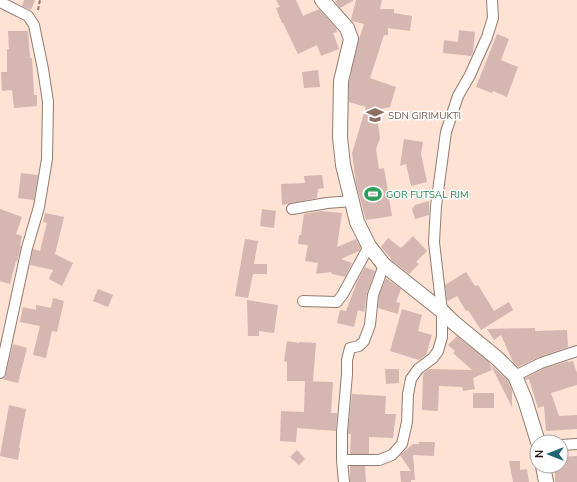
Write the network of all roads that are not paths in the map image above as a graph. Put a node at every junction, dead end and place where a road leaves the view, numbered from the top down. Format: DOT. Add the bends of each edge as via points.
graph roads {
  1 [pos="1,0"];
  2 [pos="322,0"];
  3 [pos="492,0"];
  4 [pos="352,201"];
  5 [pos="292,209"];
  6 [pos="369,246"];
  7 [pos="384,265"];
  8 [pos="303,301"];
  9 [pos="442,311"];
  10 [pos="577,351"];
  11 [pos="0,373"];
  12 [pos="515,376"];
  13 [pos="536,434"];
  14 [pos="342,460"];
  15 [pos="344,482"];
  1 -- 11 [label="street" via="0,2 28,16 34,25 48,102 48,159"];
  2 -- 4 [label="street" via="347,28 351,39 341,81 340,137 343,165"];
  3 -- 9 [label="street" via="493,18 487,37 458,96 446,132 434,242"];
  4 -- 5 [label="street"];
  4 -- 6 [label="street" via="357,222"];
  6 -- 7 [label="street"];
  6 -- 8 [label="street" via="344,294 337,302"];
  7 -- 9 [label="street"];
  7 -- 14 [label="street" via="373,295 370,325 364,341 359,346 350,348 348,353"];
  9 -- 12 [label="street"];
  9 -- 14 [label="street" via="442,337 438,351 411,379 402,444 392,454 379,460"];
  10 -- 12 [label="street" via="541,362"];
  12 -- 13 [label="street"];
  14 -- 15 [label="street"];
}
